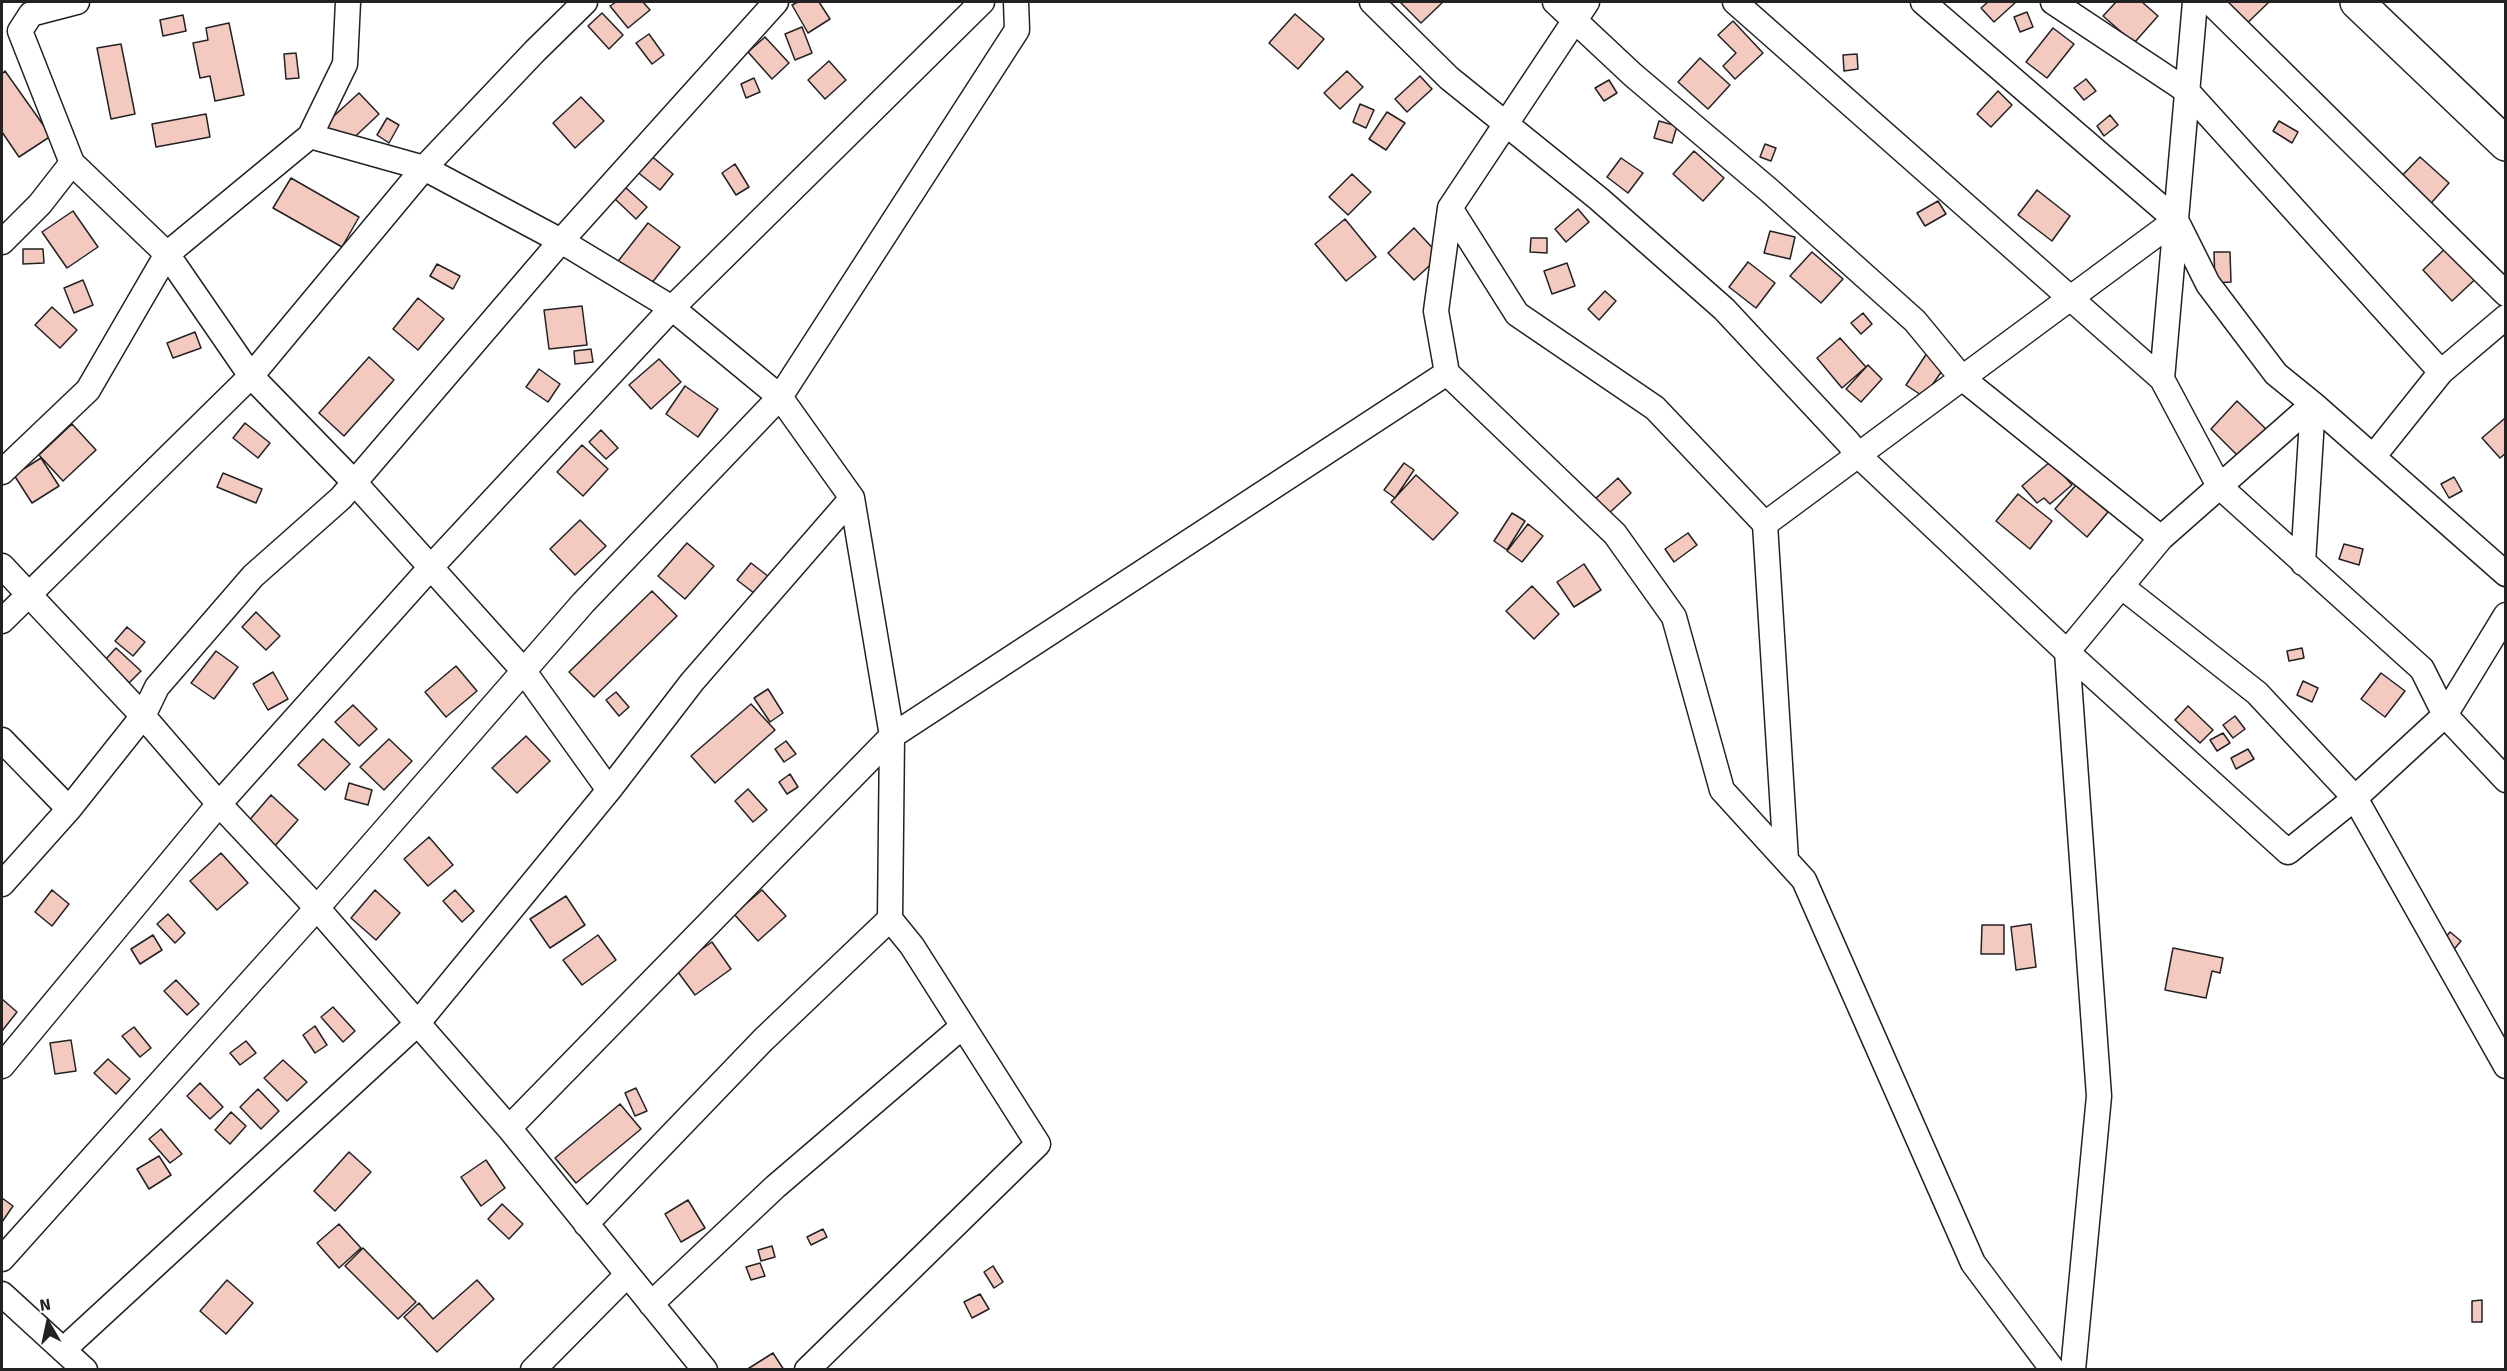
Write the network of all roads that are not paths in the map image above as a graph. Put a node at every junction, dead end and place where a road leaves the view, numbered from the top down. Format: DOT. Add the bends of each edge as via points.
graph roads {
  1 [pos="77,2"];
  2 [pos="348,2"];
  3 [pos="585,2"];
  4 [pos="776,2"];
  5 [pos="982,2"];
  6 [pos="1016,2"];
  7 [pos="1372,2"];
  8 [pos="1555,2"];
  9 [pos="1735,2"];
  10 [pos="1923,2"];
  11 [pos="2053,2"];
  12 [pos="2195,2"];
  13 [pos="2210,2"];
  14 [pos="2357,2"];
  15 [pos="1581,11"];
  16 [pos="2187,91"];
  17 [pos="1506,124"];
  18 [pos="310,136"];
  19 [pos="2505,144"];
  20 [pos="72,163"];
  21 [pos="424,168"];
  22 [pos="1450,208"];
  23 [pos="2176,220"];
  24 [pos="561,241"];
  25 [pos="2,242"];
  26 [pos="167,254"];
  27 [pos="2505,294"];
  28 [pos="2070,298"];
  29 [pos="672,308"];
  30 [pos="2505,316"];
  31 [pos="2441,372"];
  32 [pos="1447,373"];
  33 [pos="251,376"];
  34 [pos="1962,378"];
  35 [pos="2162,379"];
  36 [pos="780,398"];
  37 [pos="2313,404"];
  38 [pos="1858,455"];
  39 [pos="2373,458"];
  40 [pos="2,472"];
  41 [pos="354,482"];
  42 [pos="2219,486"];
  43 [pos="852,498"];
  44 [pos="1765,524"];
  45 [pos="2161,538"];
  46 [pos="2303,563"];
  47 [pos="2,566"];
  48 [pos="431,567"];
  49 [pos="2505,574"];
  50 [pos="2121,586"];
  51 [pos="30,594"];
  52 [pos="2505,615"];
  53 [pos="2,621"];
  54 [pos="2067,652"];
  55 [pos="523,670"];
  56 [pos="2445,715"];
  57 [pos="143,716"];
  58 [pos="892,736"];
  59 [pos="2,740"];
  60 [pos="2505,780"];
  61 [pos="609,790"];
  62 [pos="2355,798"];
  63 [pos="219,804"];
  64 [pos="69,810"];
  65 [pos="1786,860"];
  66 [pos="2,884"];
  67 [pos="317,908"];
  68 [pos="890,919"];
  69 [pos="417,1024"];
  70 [pos="963,1026"];
  71 [pos="2,1066"];
  72 [pos="2505,1066"];
  73 [pos="509,1128"];
  74 [pos="586,1224"];
  75 [pos="2,1259"];
  76 [pos="626,1275"];
  77 [pos="2,1294"];
  78 [pos="651,1304"];
  79 [pos="63,1350"];
  80 [pos="700,1367"];
  81 [pos="85,1370"];
  82 [pos="533,1370"];
  83 [pos="807,1370"];
  84 [pos="2053,1370"];
  85 [pos="2073,1370"];
  1 -- 20 [label="street" via="31,14 20,31"];
  2 -- 18 [label="street" via="345,64"];
  3 -- 21 [label="street"];
  4 -- 24 [label="street"];
  5 -- 29 [label="street"];
  6 -- 36 [label="street" via="1017,30"];
  7 -- 17 [label="street" via="1449,78"];
  8 -- 15 [label="street"];
  9 -- 28 [label="street"];
  10 -- 23 [label="street"];
  11 -- 16 [label="street"];
  12 -- 16 [label="street"];
  13 -- 27 [label="street"];
  14 -- 19 [label="highway"];
  15 -- 17 [label="street"];
  15 -- 34 [label="street" via="1633,75 1915,321"];
  16 -- 23 [label="street"];
  16 -- 31 [label="street"];
  17 -- 22 [label="street"];
  17 -- 38 [label="street" via="1724,309"];
  18 -- 21 [label="street"];
  18 -- 26 [label="street"];
  20 -- 25 [label="street" via="40,204"];
  20 -- 26 [label="street"];
  21 -- 24 [label="street"];
  21 -- 33 [label="street"];
  22 -- 32 [label="street" via="1436,312"];
  22 -- 44 [label="street" via="1517,314 1655,408"];
  23 -- 28 [label="street"];
  23 -- 35 [label="street"];
  23 -- 37 [label="street" via="2208,284 2276,374"];
  24 -- 29 [label="street"];
  24 -- 41 [label="street"];
  26 -- 33 [label="street"];
  26 -- 40 [label="street" via="88,390"];
  28 -- 34 [label="street"];
  28 -- 35 [label="street"];
  29 -- 36 [label="street"];
  29 -- 48 [label="street"];
  30 -- 31 [label="street"];
  31 -- 39 [label="street"];
  32 -- 58 [label="street"];
  32 -- 65 [label="street" via="1615,534 1674,616 1722,790"];
  33 -- 41 [label="street"];
  33 -- 51 [label="street"];
  34 -- 38 [label="street"];
  34 -- 45 [label="street"];
  35 -- 42 [label="street"];
  36 -- 43 [label="street"];
  36 -- 55 [label="street"];
  37 -- 39 [label="street"];
  37 -- 42 [label="street"];
  37 -- 46 [label="street"];
  38 -- 44 [label="street"];
  38 -- 54 [label="street"];
  39 -- 49 [label="street"];
  41 -- 48 [label="street"];
  41 -- 57 [label="street" via="253,576 157,687"];
  42 -- 45 [label="street"];
  42 -- 46 [label="street"];
  43 -- 58 [label="street"];
  43 -- 61 [label="street" via="692,682"];
  44 -- 65 [label="street"];
  45 -- 50 [label="street"];
  46 -- 56 [label="street" via="2422,669"];
  47 -- 51 [label="street"];
  48 -- 55 [label="street"];
  48 -- 63 [label="street"];
  50 -- 54 [label="street"];
  50 -- 62 [label="street" via="2257,693"];
  51 -- 53 [label="street"];
  51 -- 57 [label="street"];
  52 -- 56 [label="street"];
  54 -- 62 [label="street" via="2288,852"];
  54 -- 85 [label="street" via="2099,1096"];
  55 -- 61 [label="street"];
  55 -- 67 [label="street"];
  56 -- 60 [label="street"];
  56 -- 62 [label="street"];
  57 -- 63 [label="street"];
  57 -- 64 [label="street"];
  58 -- 68 [label="street"];
  58 -- 73 [label="street"];
  59 -- 64 [label="street"];
  61 -- 69 [label="street"];
  62 -- 72 [label="street"];
  63 -- 67 [label="street"];
  63 -- 71 [label="street"];
  64 -- 66 [label="street"];
  65 -- 84 [label="street" via="1804,879 1973,1263"];
  67 -- 69 [label="street"];
  67 -- 75 [label="street"];
  68 -- 70 [label="street"];
  68 -- 74 [label="street" via="763,1040"];
  69 -- 73 [label="street"];
  69 -- 79 [label="street"];
  70 -- 78 [label="street" via="775,1187"];
  70 -- 83 [label="street" via="1038,1144"];
  73 -- 74 [label="street"];
  74 -- 76 [label="street"];
  76 -- 78 [label="street"];
  76 -- 82 [label="street"];
  77 -- 79 [label="street"];
  78 -- 80 [label="street"];
  79 -- 81 [label="street"];
}
